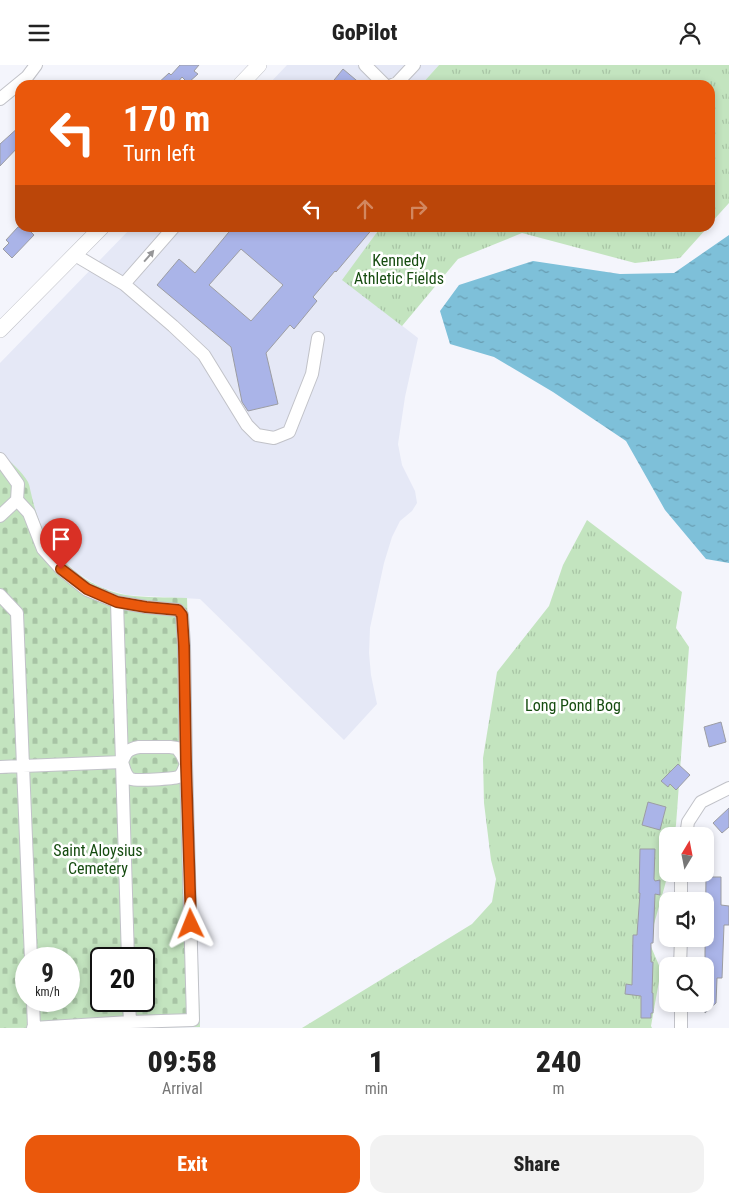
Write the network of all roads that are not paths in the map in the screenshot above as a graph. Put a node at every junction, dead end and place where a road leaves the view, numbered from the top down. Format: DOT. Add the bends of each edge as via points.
graph roads {
  1 [pos="36,65"];
  2 [pos="259,65"];
  3 [pos="366,65"];
  4 [pos="414,65"];
  5 [pos="23,80"];
  6 [pos="245,80"];
  7 [pos="380,80"];
  8 [pos="400,80"];
  9 [pos="15,87"];
  10 [pos="0,99"];
  11 [pos="97,232"];
  12 [pos="170,232"];
  13 [pos="75,255"];
  14 [pos="124,284"];
  15 [pos="0,330"];
  16 [pos="318,338"];
  17 [pos="0,459"];
  18 [pos="17,500"];
  19 [pos="0,516"];
  20 [pos="0,595"];
  21 [pos="117,602"];
  22 [pos="122,762"];
  23 [pos="186,764"];
  24 [pos="23,766"];
  25 [pos="0,767"];
  26 [pos="729,788"];
  27 [pos="687,827"];
  28 [pos="31,947"];
  29 [pos="128,947"];
  30 [pos="33,1012"];
  31 [pos="130,1012"];
  32 [pos="680,1012"];
  33 [pos="130,1022"];
  34 [pos="34,1028"];
  35 [pos="681,1028"];
  1 -- 5 [label="street"];
  2 -- 6 [label="main road"];
  3 -- 7 [label="street"];
  4 -- 8 [label="street"];
  9 -- 10 [label="street"];
  11 -- 13 [label="main road"];
  14 -- 12 [label="street, one-way"];
  13 -- 14 [label="street"];
  13 -- 15 [label="main road"];
  14 -- 16 [label="street" via="204,355 247,425 257,435 274,438 289,432 312,374"];
  17 -- 18 [label="street" via="18,484"];
  18 -- 19 [label="street"];
  18 -- 21 [label="street" via="29,513 43,549 61,569 87,589"];
  20 -- 24 [label="street" via="17,613"];
  21 -- 22 [label="street"];
  21 -- 23 [label="street" via="178,610 182,615"];
  22 -- 23 [label="street" via="132,748 170,747 177,748"];
  22 -- 23 [label="street" via="126,775 137,780 178,777"];
  22 -- 24 [label="street"];
  22 -- 29 [label="street"];
  23 -- 33 [label="street" via="194,1020"];
  24 -- 25 [label="street"];
  24 -- 28 [label="street"];
  26 -- 27 [label="street" via="701,802"];
  30 -- 34 [label="street"];
  31 -- 33 [label="street"];
  32 -- 35 [label="street"];
  33 -- 34 [label="street"];
}
